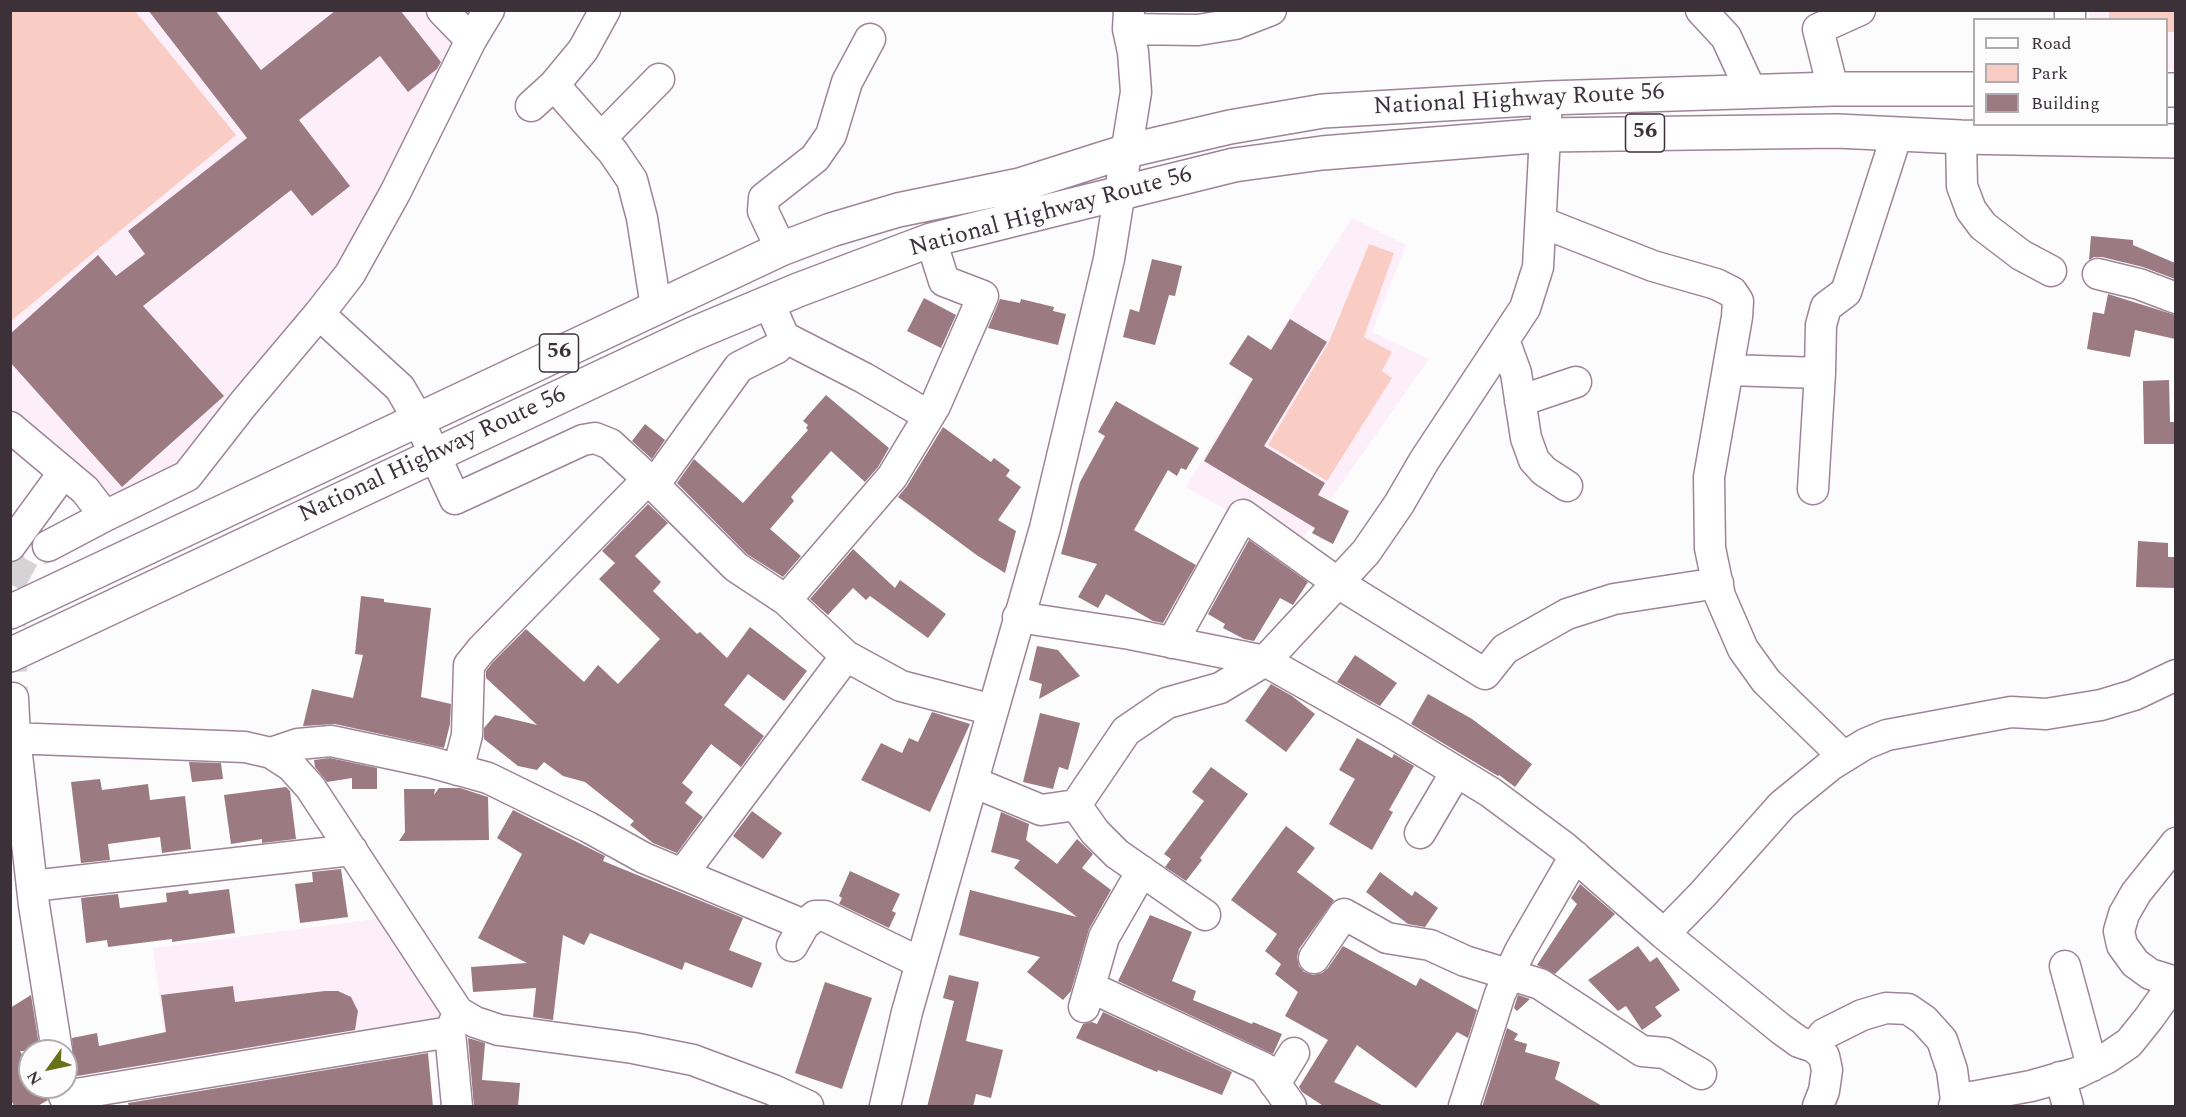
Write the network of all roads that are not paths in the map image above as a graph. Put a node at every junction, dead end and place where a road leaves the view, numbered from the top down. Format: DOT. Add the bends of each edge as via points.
graph roads {
  1 [pos="442,10"];
  2 [pos="489,10"];
  3 [pos="604,10"];
  4 [pos="1271,10"];
  5 [pos="1701,10"];
  6 [pos="1860,10"];
  7 [pos="1128,20"];
  8 [pos="870,39"];
  9 [pos="471,40"];
  10 [pos="659,79"];
  11 [pos="554,85"];
  12 [pos="1833,89"];
  13 [pos="1973,89"];
  14 [pos="1751,91"];
  15 [pos="1547,98"];
  16 [pos="531,106"];
  17 [pos="2068,132"];
  18 [pos="1897,134"];
  19 [pos="1546,135"];
  20 [pos="1961,137"];
  21 [pos="601,138"];
  22 [pos="2175,141"];
  23 [pos="1127,151"];
  24 [pos="1120,192"];
  25 [pos="1541,222"];
  26 [pos="931,240"];
  27 [pos="781,249"];
  28 [pos="2051,271"];
  29 [pos="2098,274"];
  30 [pos="2175,298"];
  31 [pos="769,303"];
  32 [pos="656,307"];
  33 [pos="319,314"];
  34 [pos="784,337"];
  35 [pos="1504,340"];
  36 [pos="1728,370"];
  37 [pos="1820,374"];
  38 [pos="1576,382"];
  39 [pos="1521,401"];
  40 [pos="929,416"];
  41 [pos="418,419"];
  42 [pos="10,427"];
  43 [pos="435,456"];
  44 [pos="64,472"];
  45 [pos="651,482"];
  46 [pos="1567,486"];
  47 [pos="1813,489"];
  48 [pos="105,516"];
  49 [pos="10,546"];
  50 [pos="48,546"];
  51 [pos="1338,583"];
  52 [pos="1718,583"];
  53 [pos="786,600"];
  54 [pos="10,612"];
  55 [pos="1018,617"];
  56 [pos="1172,643"];
  57 [pos="10,655"];
  58 [pos="846,656"];
  59 [pos="1265,662"];
  60 [pos="2175,675"];
  61 [pos="13,698"];
  62 [pos="993,710"];
  63 [pos="13,737"];
  64 [pos="271,753"];
  65 [pos="1844,757"];
  66 [pos="458,770"];
  67 [pos="1456,772"];
  68 [pos="974,782"];
  69 [pos="1076,805"];
  70 [pos="1420,833"];
  71 [pos="2175,843"];
  72 [pos="352,850"];
  73 [pos="1575,856"];
  74 [pos="1142,872"];
  75 [pos="683,873"];
  76 [pos="26,904"];
  77 [pos="1205,915"];
  78 [pos="1664,934"];
  79 [pos="1314,958"];
  80 [pos="921,963"];
  81 [pos="2065,966"];
  82 [pos="1509,975"];
  83 [pos="2175,983"];
  84 [pos="454,1022"];
  85 [pos="54,1039"];
  86 [pos="1814,1047"];
  87 [pos="1294,1053"];
  88 [pos="2092,1066"];
  89 [pos="1701,1074"];
  90 [pos="2060,1077"];
  91 [pos="78,1093"];
  92 [pos="1283,1095"];
  93 [pos="1955,1103"];
  94 [pos="457,1107"];
  95 [pos="808,1107"];
  96 [pos="885,1107"];
  97 [pos="1464,1107"];
  98 [pos="1818,1107"];
  99 [pos="2068,1107"];
  1 -- 9 [label="street"];
  2 -- 9 [label="street"];
  3 -- 11 [label="street" via="583,50"];
  4 -- 7 [label="street" via="1235,24 1198,30"];
  5 -- 14 [label="street" via="1726,37"];
  6 -- 12 [label="street" via="1818,28"];
  7 -- 23 [label="street" via="1136,92"];
  8 -- 27 [label="street" via="847,82 831,135 815,158 764,198 764,211"];
  9 -- 33 [label="street" via="395,193 350,274"];
  10 -- 21 [label="street"];
  11 -- 16 [label="street"];
  11 -- 21 [label="street"];
  12 -- 13 [label="highway, National Highway Route 56 / 56"];
  12 -- 14 [label="highway, National Highway Route 56 / 56"];
  14 -- 15 [label="highway, National Highway Route 56 / 56"];
  15 -- 19 [label="street"];
  15 -- 23 [label="highway, National Highway Route 56 / 56" via="1323,111"];
  17 -- 20 [label="highway, National Highway Route 56 / 56"];
  17 -- 22 [label="highway, National Highway Route 56 / 56"];
  18 -- 19 [label="highway, National Highway Route 56 / 56" via="1837,131"];
  18 -- 20 [label="highway, National Highway Route 56 / 56"];
  18 -- 37 [label="street" via="1846,292 1826,307 1821,325"];
  19 -- 24 [label="highway, National Highway Route 56 / 56" via="1322,153 1234,165"];
  19 -- 25 [label="street"];
  20 -- 28 [label="street" via="1962,186 1971,210 1983,226 2021,255"];
  21 -- 32 [label="street" via="632,180"];
  23 -- 24 [label="street"];
  23 -- 27 [label="highway, National Highway Route 56 / 56" via="1020,185 898,210"];
  24 -- 26 [label="highway, National Highway Route 56 / 56"];
  24 -- 55 [label="street" via="1109,259 1045,528"];
  25 -- 35 [label="street" via="1538,267 1525,308"];
  25 -- 36 [label="street" via="1732,292 1738,301"];
  26 -- 31 [label="highway, National Highway Route 56 / 56"];
  26 -- 40 [label="street" via="944,280 983,296"];
  27 -- 32 [label="highway, National Highway Route 56 / 56"];
  29 -- 30 [label="street"];
  31 -- 34 [label="street"];
  31 -- 43 [label="highway, National Highway Route 56 / 56" via="693,334"];
  32 -- 41 [label="highway, National Highway Route 56 / 56"];
  33 -- 41 [label="street" via="400,388"];
  33 -- 48 [label="street" via="188,476"];
  34 -- 40 [label="street"];
  34 -- 45 [label="street" via="777,348 739,367"];
  35 -- 39 [label="street"];
  35 -- 51 [label="street" via="1392,514"];
  36 -- 37 [label="street"];
  36 -- 52 [label="street" via="1709,477 1710,548"];
  37 -- 47 [label="street"];
  38 -- 39 [label="street"];
  39 -- 46 [label="street" via="1534,460"];
  40 -- 53 [label="street" via="892,477"];
  41 -- 43 [label="street"];
  41 -- 54 [label="highway, National Highway Route 56 / 56"];
  42 -- 44 [label="street"];
  43 -- 45 [label="street" via="455,499 569,446 595,438 610,444"];
  43 -- 57 [label="highway, National Highway Route 56 / 56"];
  44 -- 48 [label="street" via="85,490"];
  44 -- 49 [label="street"];
  45 -- 53 [label="street" via="736,567"];
  45 -- 66 [label="street" via="469,665 467,735"];
  48 -- 50 [label="street"];
  51 -- 52 [label="street" via="1485,674 1505,649 1567,614 1614,599"];
  51 -- 56 [label="street" via="1243,515"];
  51 -- 59 [label="street"];
  52 -- 65 [label="street" via="1743,650 1766,681"];
  53 -- 58 [label="street"];
  55 -- 56 [label="street"];
  55 -- 62 [label="street"];
  56 -- 59 [label="street"];
  58 -- 62 [label="street" via="901,686"];
  58 -- 75 [label="street"];
  59 -- 67 [label="street"];
  59 -- 69 [label="street" via="1220,687 1167,703 1126,731"];
  60 -- 65 [label="street" via="2134,695 2101,705 2046,714 2011,712 1887,735"];
  61 -- 63 [label="street"];
  62 -- 68 [label="street"];
  63 -- 64 [label="street" via="245,747"];
  63 -- 76 [label="street"];
  64 -- 66 [label="street" via="298,744 331,741"];
  64 -- 72 [label="street" via="291,766 310,787"];
  65 -- 78 [label="street" via="1782,805"];
  66 -- 75 [label="street" via="488,778 644,858"];
  67 -- 70 [label="street"];
  67 -- 73 [label="street" via="1490,792"];
  68 -- 69 [label="street" via="1041,810"];
  68 -- 80 [label="street"];
  69 -- 74 [label="street" via="1095,832"];
  71 -- 83 [label="street" via="2136,893 2119,931 2122,945 2135,963 2150,974"];
  72 -- 76 [label="street"];
  72 -- 84 [label="street"];
  73 -- 78 [label="street"];
  73 -- 82 [label="street"];
  74 -- 77 [label="street"];
  74 -- 92 [label="street" via="1104,937 1087,997 1263,1068"];
  75 -- 80 [label="street" via="798,936 815,916 825,916"];
  76 -- 85 [label="street"];
  78 -- 86 [label="street" via="1799,1042"];
  79 -- 82 [label="street" via="1344,914 1388,938 1430,945"];
  80 -- 96 [label="street"];
  81 -- 88 [label="street"];
  82 -- 89 [label="street" via="1540,984 1642,1051 1665,1053"];
  82 -- 97 [label="street"];
  83 -- 88 [label="street" via="2129,1042"];
  84 -- 91 [label="street"];
  84 -- 94 [label="street"];
  84 -- 95 [label="street" via="475,1022 499,1030 693,1060"];
  86 -- 93 [label="street" via="1824,1034 1862,1015 1886,1008 1908,1009 1942,1040 1952,1070"];
  86 -- 98 [label="street" via="1824,1056 1827,1070"];
  87 -- 92 [label="street"];
  88 -- 90 [label="street"];
  90 -- 93 [label="street"];
  90 -- 99 [label="street"];
}
